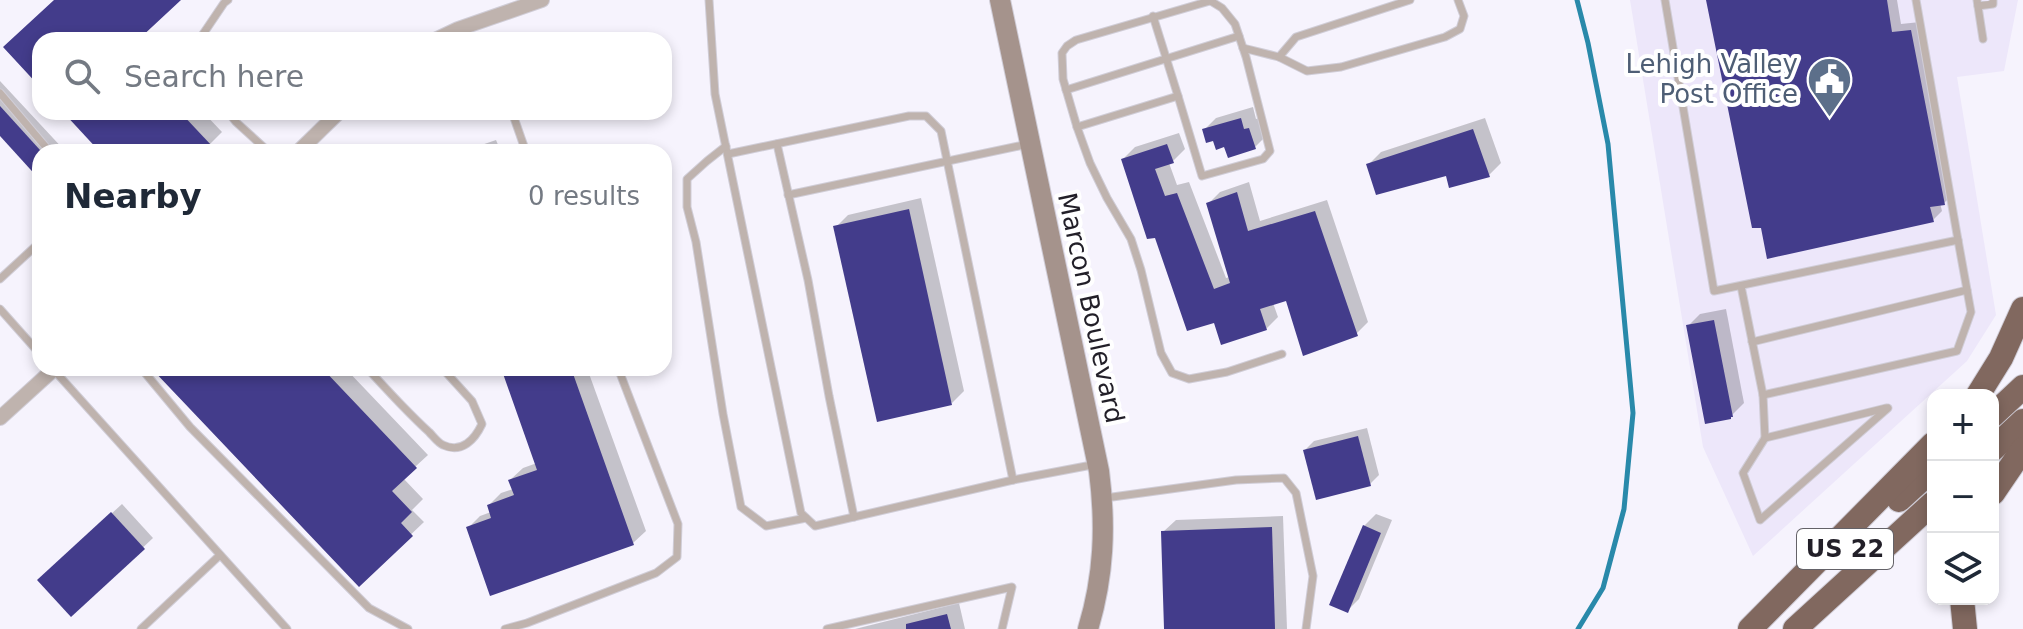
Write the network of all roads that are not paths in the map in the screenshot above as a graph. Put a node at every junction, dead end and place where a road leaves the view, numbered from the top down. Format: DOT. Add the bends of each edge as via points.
graph roads {
  1 [pos="228,0"];
  2 [pos="542,0"];
  3 [pos="709,0"];
  4 [pos="1000,0"];
  5 [pos="1410,0"];
  6 [pos="1458,0"];
  7 [pos="1665,0"];
  8 [pos="1916,0"];
  9 [pos="1993,0"];
  10 [pos="1210,1"];
  11 [pos="1978,3"];
  12 [pos="1153,16"];
  13 [pos="204,32"];
  14 [pos="452,32"];
  15 [pos="1239,36"];
  16 [pos="1983,39"];
  17 [pos="1243,48"];
  18 [pos="1279,57"];
  19 [pos="1166,59"];
  20 [pos="1066,90"];
  21 [pos="0,93"];
  22 [pos="1178,96"];
  23 [pos="234,120"];
  24 [pos="331,120"];
  25 [pos="515,120"];
  26 [pos="1077,127"];
  27 [pos="43,144"];
  28 [pos="260,144"];
  29 [pos="306,144"];
  30 [pos="523,144"];
  31 [pos="777,144"];
  32 [pos="1030,144"];
  33 [pos="727,150"];
  34 [pos="947,160"];
  35 [pos="788,195"];
  36 [pos="1958,240"];
  37 [pos="32,249"];
  38 [pos="0,279"];
  39 [pos="1741,286"];
  40 [pos="1967,290"];
  41 [pos="0,309"];
  42 [pos="2023,309"];
  43 [pos="1752,342"];
  44 [pos="32,345"];
  45 [pos="1282,354"];
  46 [pos="45,376"];
  47 [pos="61,376"];
  48 [pos="148,376"];
  49 [pos="375,376"];
  50 [pos="449,376"];
  51 [pos="621,376"];
  52 [pos="2023,387"];
  53 [pos="1982,389"];
  54 [pos="1763,395"];
  55 [pos="1999,409"];
  56 [pos="0,418"];
  57 [pos="2023,421"];
  58 [pos="1765,438"];
  59 [pos="1999,443"];
  60 [pos="2023,449"];
  61 [pos="1927,450"];
  62 [pos="1097,464"];
  63 [pos="1927,474"];
  64 [pos="1013,480"];
  65 [pos="1999,484"];
  66 [pos="1102,498"];
  67 [pos="1927,508"];
  68 [pos="854,517"];
  69 [pos="806,518"];
  70 [pos="220,555"];
  71 [pos="1963,605"];
  72 [pos="141,629"];
  73 [pos="287,629"];
  74 [pos="408,629"];
  75 [pos="505,629"];
  76 [pos="827,629"];
  77 [pos="1002,629"];
  78 [pos="1088,629"];
  79 [pos="1306,629"];
  80 [pos="1750,629"];
  81 [pos="1758,629"];
  82 [pos="1795,629"];
  83 [pos="1965,629"];
  1 -- 13 [label="lane"];
  2 -- 14 [label="street"];
  3 -- 33 [label="lane" via="715,94"];
  4 -- 32 [label="street, Marcon Boulevard"];
  5 -- 18 [label="lane" via="1296,37"];
  6 -- 18 [label="lane" via="1464,16 1460,29 1445,37 1341,67 1307,71"];
  7 -- 39 [label="lane" via="1714,291"];
  8 -- 36 [label="lane"];
  9 -- 11 [label="lane"];
  10 -- 12 [label="lane"];
  10 -- 15 [label="lane" via="1222,8"];
  11 -- 16 [label="lane"];
  12 -- 19 [label="lane"];
  12 -- 20 [label="lane" via="1067,46 1062,53"];
  15 -- 17 [label="lane"];
  15 -- 19 [label="lane"];
  17 -- 18 [label="lane"];
  17 -- 22 [label="lane" via="1270,151 1263,159 1202,176"];
  19 -- 20 [label="lane"];
  19 -- 22 [label="lane"];
  20 -- 26 [label="lane"];
  21 -- 27 [label="lane"];
  22 -- 26 [label="lane"];
  23 -- 28 [label="lane"];
  24 -- 29 [label="street"];
  25 -- 30 [label="lane"];
  26 -- 45 [label="lane" via="1131,239 1161,353 1172,373 1189,379"];
  31 -- 33 [label="lane"];
  31 -- 34 [label="lane" via="926,116 941,131"];
  31 -- 35 [label="lane"];
  32 -- 34 [label="lane"];
  32 -- 62 [label="street, Marcon Boulevard"];
  33 -- 69 [label="lane"];
  33 -- 69 [label="lane" via="687,179 687,207 741,507 766,526"];
  34 -- 35 [label="lane"];
  34 -- 64 [label="lane"];
  35 -- 68 [label="lane"];
  36 -- 39 [label="lane"];
  36 -- 40 [label="lane"];
  37 -- 38 [label="lane"];
  39 -- 43 [label="lane"];
  40 -- 43 [label="lane"];
  40 -- 54 [label="lane" via="1971,312 1957,351"];
  41 -- 44 [label="lane"];
  42 -- 53 [label="highway"];
  43 -- 54 [label="lane"];
  46 -- 56 [label="street"];
  47 -- 70 [label="lane"];
  48 -- 74 [label="lane" via="190,427 369,608"];
  49 -- 50 [label="lane" via="442,445 458,448 471,442 482,424 472,401"];
  51 -- 75 [label="lane" via="678,524 677,557 656,573"];
  52 -- 55 [label="highway"];
  54 -- 58 [label="lane"];
  57 -- 59 [label="highway"];
  58 -- 58 [label="lane" via="1743,473 1760,520 1888,408"];
  60 -- 65 [label="highway"];
  61 -- 80 [label="highway"];
  62 -- 64 [label="lane"];
  62 -- 66 [label="street, Marcon Boulevard"];
  63 -- 81 [label="highway, US 22"];
  64 -- 68 [label="lane"];
  66 -- 78 [label="street, Marcon Boulevard" via="1101,572"];
  66 -- 79 [label="lane" via="1284,478 1296,493 1313,576"];
  67 -- 82 [label="highway, US 22"];
  68 -- 69 [label="lane" via="815,526"];
  70 -- 72 [label="lane"];
  70 -- 73 [label="lane"];
  71 -- 83 [label="highway"];
  76 -- 77 [label="lane" via="1012,587"];
}
